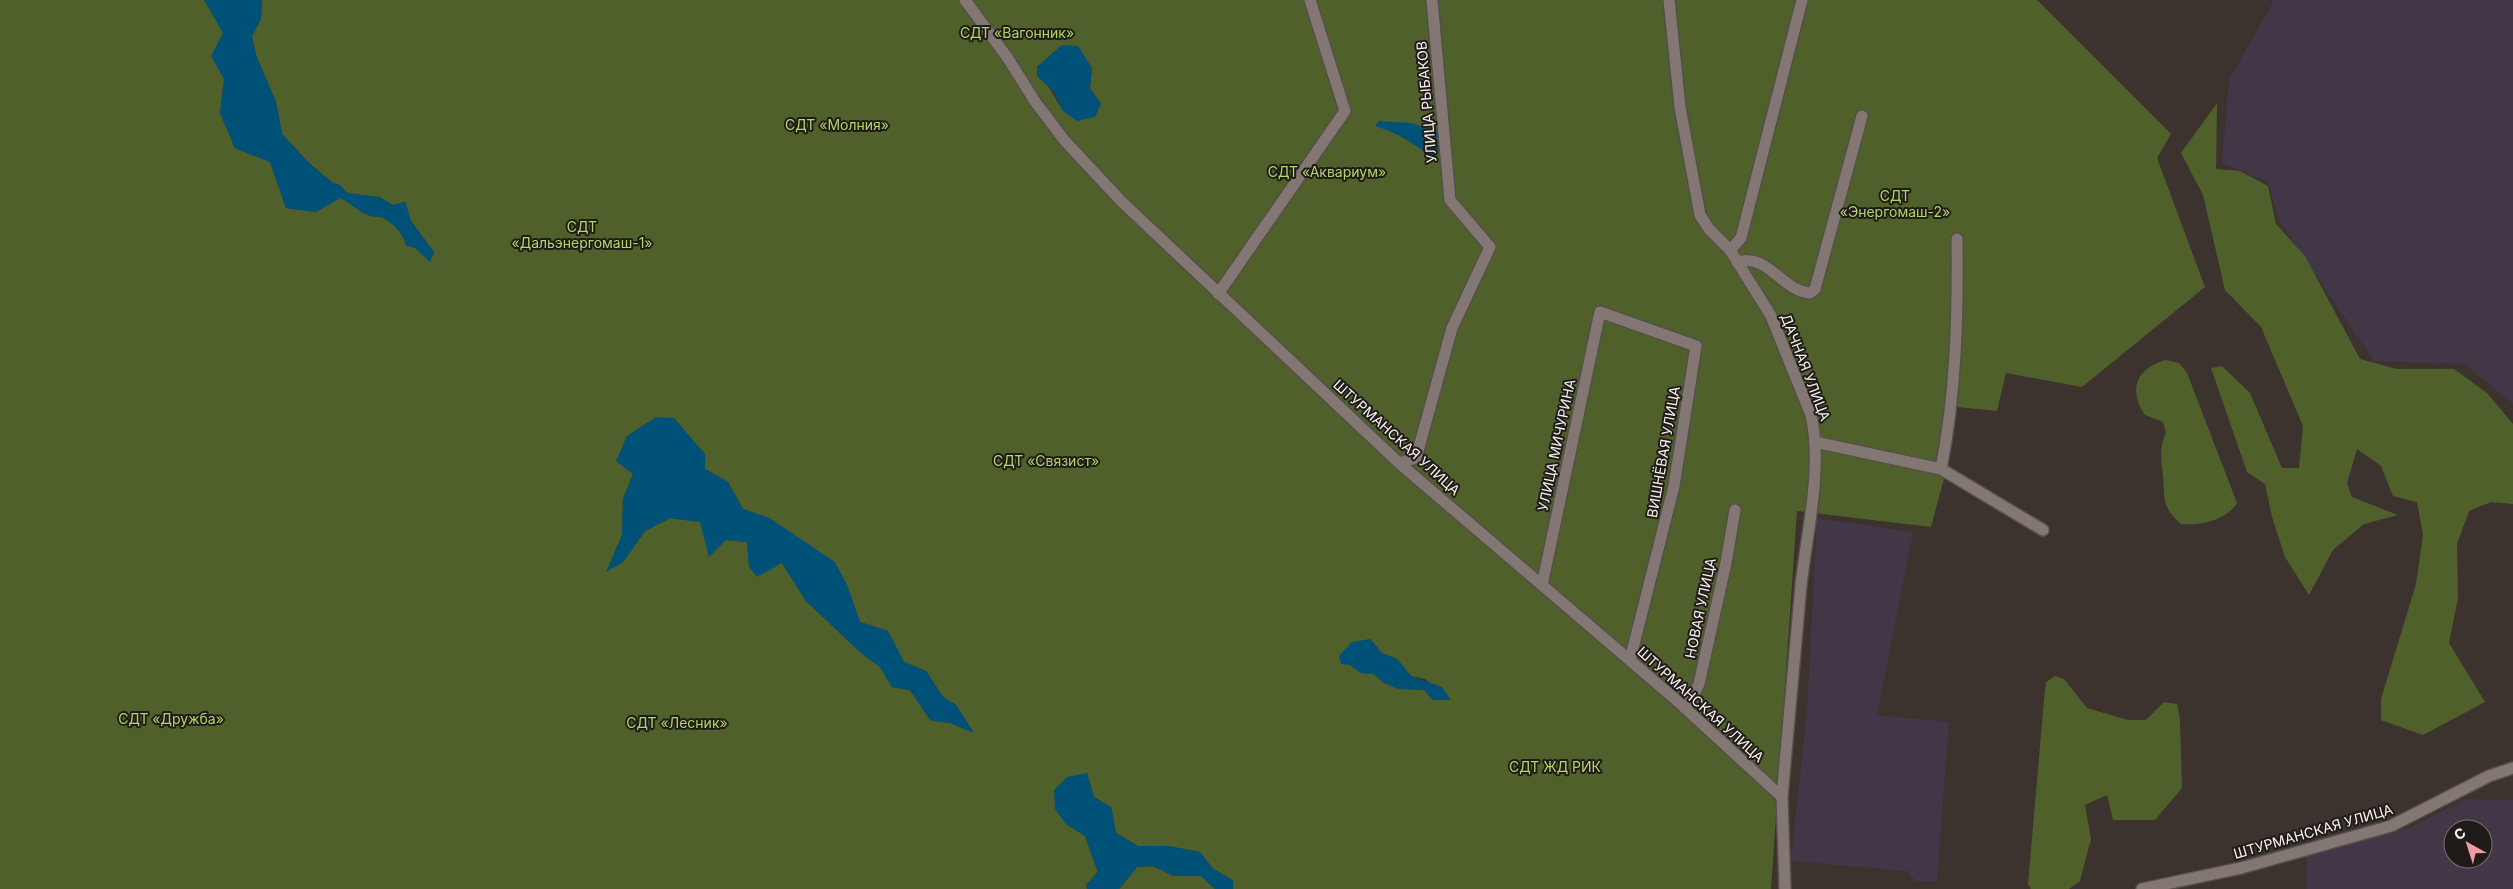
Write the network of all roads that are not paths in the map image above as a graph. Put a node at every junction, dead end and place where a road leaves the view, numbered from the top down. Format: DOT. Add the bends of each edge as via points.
graph roads {
  1 [pos="965,0"];
  2 [pos="1310,0"];
  3 [pos="1432,0"];
  4 [pos="1668,0"];
  5 [pos="1802,0"];
  6 [pos="1862,116"];
  7 [pos="1956,238"];
  8 [pos="1730,250"];
  9 [pos="1737,262"];
  10 [pos="1218,294"];
  11 [pos="1600,312"];
  12 [pos="1815,442"];
  13 [pos="1399,463"];
  14 [pos="1941,468"];
  15 [pos="1734,510"];
  16 [pos="2043,530"];
  17 [pos="1542,585"];
  18 [pos="1630,660"];
  19 [pos="1686,709"];
  20 [pos="2513,768"];
  21 [pos="1782,798"];
  22 [pos="1785,889"];
  23 [pos="2142,889"];
  1 -- 10 [label="street, ШТУРМАНСКАЯ УЛИЦА" via="1007,57 1036,104 1066,140 1121,201"];
  2 -- 10 [label="street" via="1346,111"];
  3 -- 13 [label="street, УЛИЦА РЫБАКОВ" via="1450,200 1490,247 1452,328 1416,458"];
  4 -- 8 [label="street, ДАЧНАЯ УЛИЦА" via="1680,107 1698,209 1709,229"];
  5 -- 8 [label="street" via="1741,238"];
  6 -- 9 [label="street" via="1815,289 1810,293 1801,291 1758,262"];
  7 -- 14 [label="street" via="1954,374 1950,422"];
  8 -- 9 [label="street, ДАЧНАЯ УЛИЦА"];
  9 -- 12 [label="street, ДАЧНАЯ УЛИЦА" via="1771,316 1811,415"];
  10 -- 13 [label="street, ШТУРМАНСКАЯ УЛИЦА"];
  11 -- 17 [label="street, УЛИЦА МИЧУРИНА"];
  11 -- 18 [label="street, ВИШНЁВАЯ УЛИЦА" via="1696,346 1674,486"];
  12 -- 14 [label="street"];
  12 -- 21 [label="street, ДАЧНАЯ УЛИЦА"];
  13 -- 17 [label="street, ШТУРМАНСКАЯ УЛИЦА"];
  14 -- 16 [label="street"];
  15 -- 19 [label="street, НОВАЯ УЛИЦА" via="1726,563 1699,684"];
  17 -- 18 [label="street, ШТУРМАНСКАЯ УЛИЦА"];
  18 -- 19 [label="street, ШТУРМАНСКАЯ УЛИЦА"];
  19 -- 21 [label="street, ШТУРМАНСКАЯ УЛИЦА"];
  20 -- 23 [label="street, ШТУРМАНСКАЯ УЛИЦА" via="2489,776 2391,826 2241,868"];
  21 -- 22 [label="street"];
}
